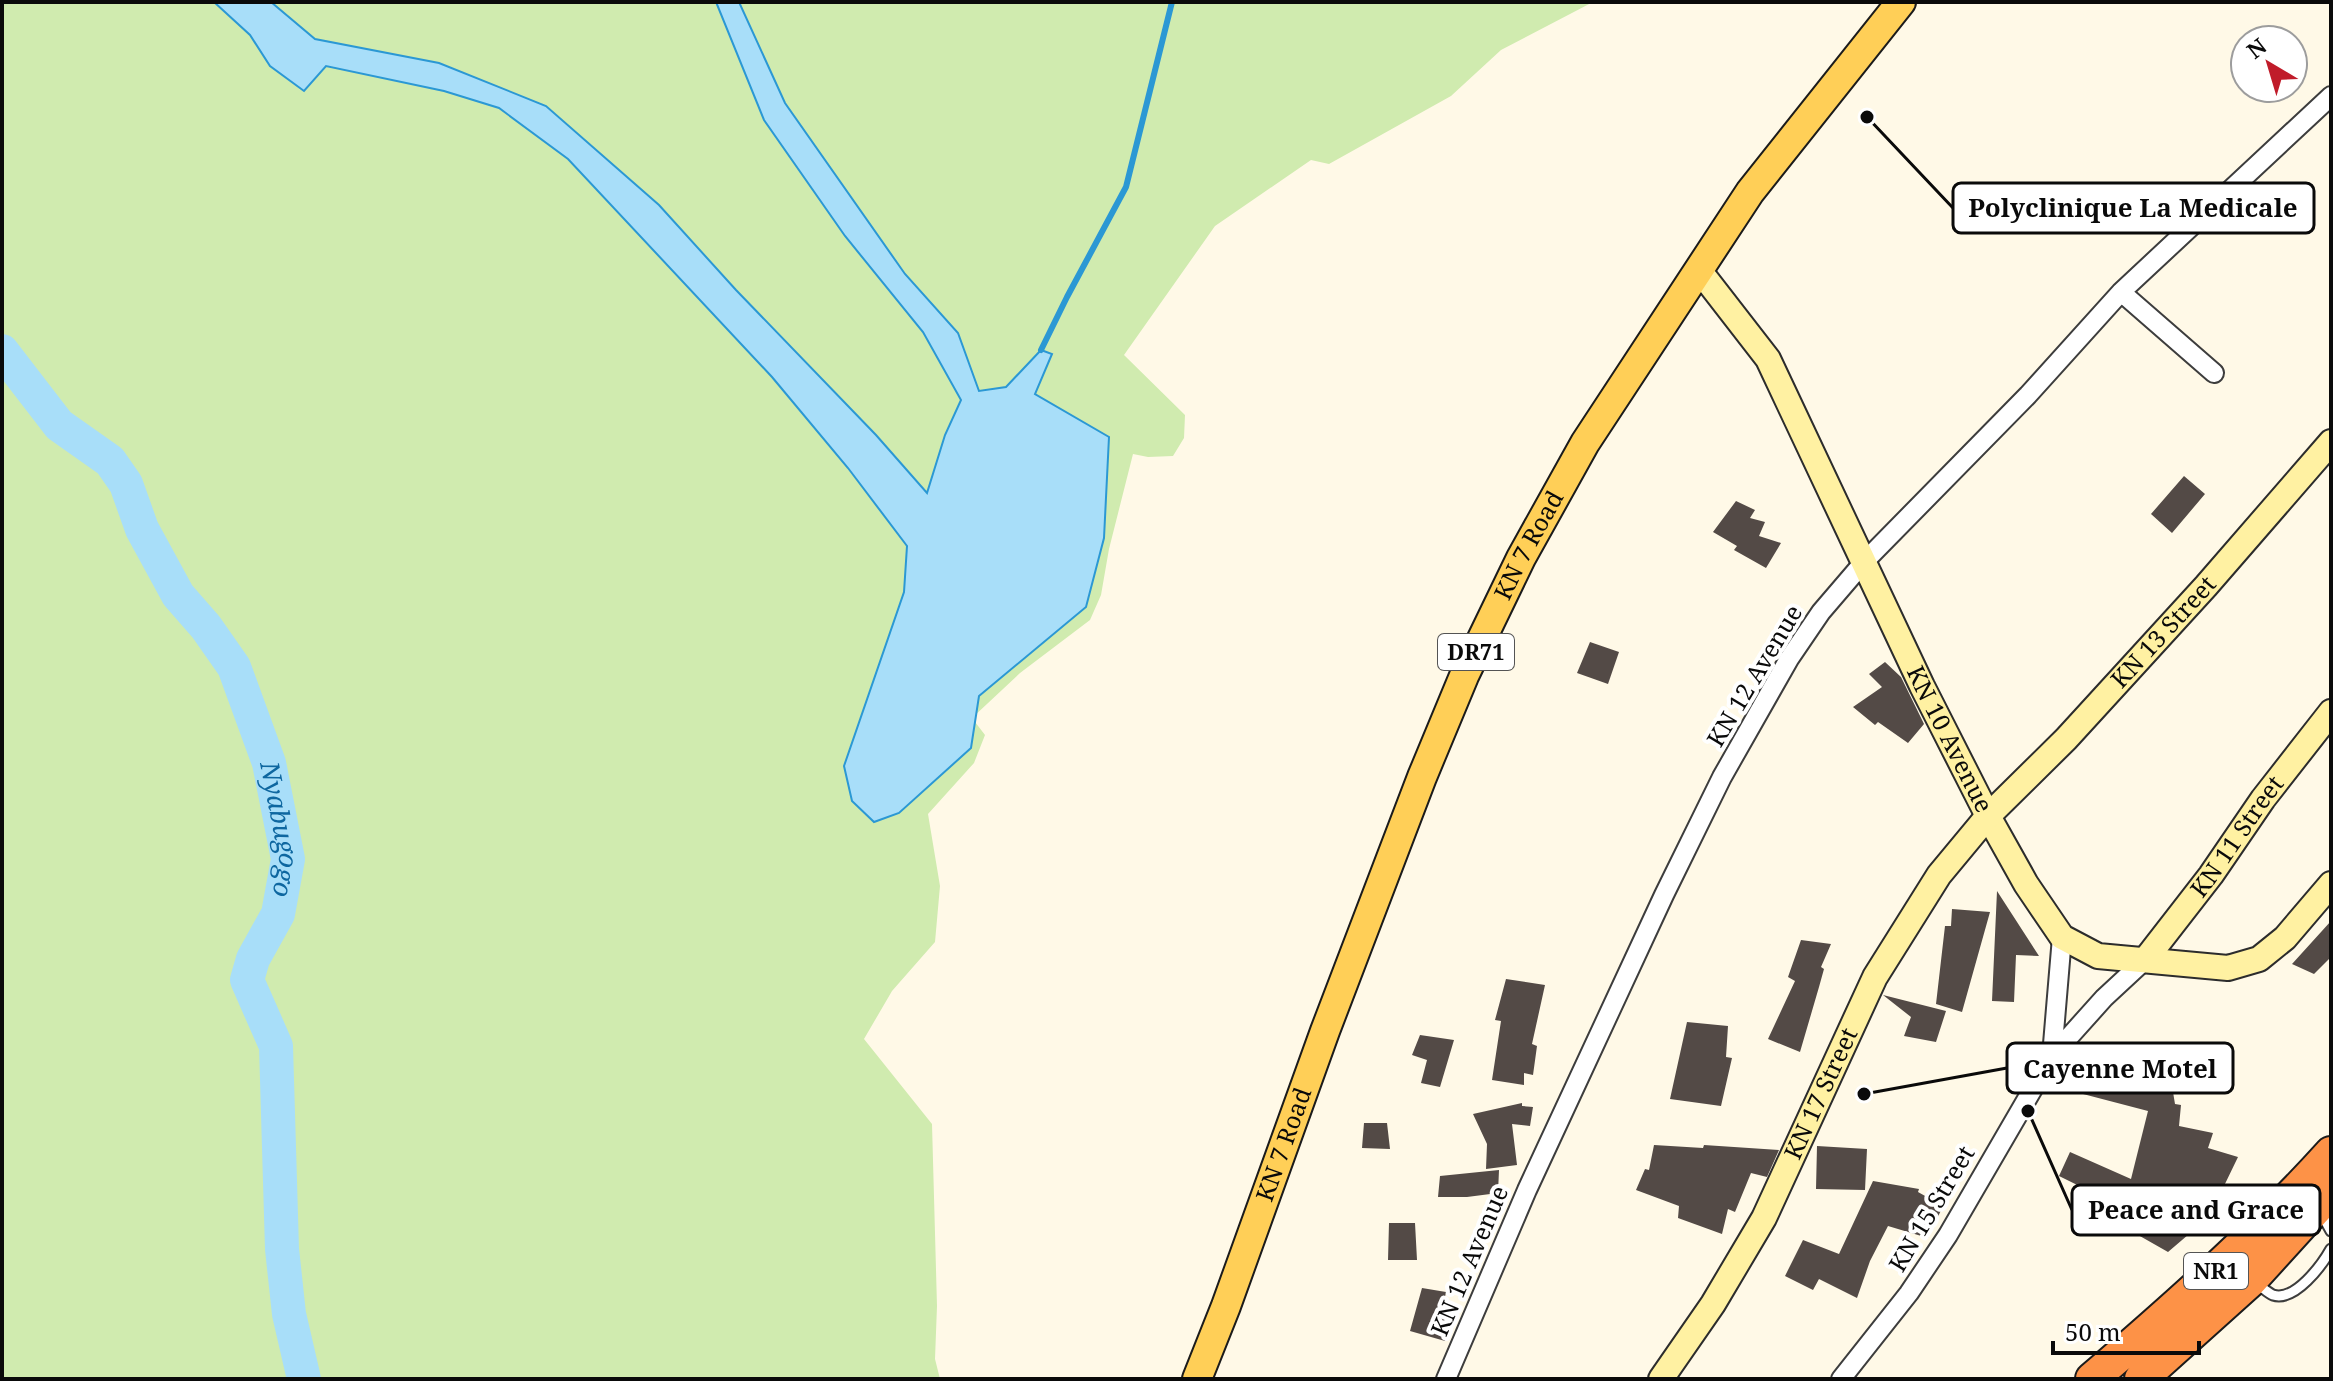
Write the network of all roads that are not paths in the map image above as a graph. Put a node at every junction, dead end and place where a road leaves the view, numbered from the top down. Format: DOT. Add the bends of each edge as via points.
graph roads {
  1 [pos="1901,2"];
  2 [pos="2331,96"];
  3 [pos="1699,270"];
  4 [pos="2121,292"];
  5 [pos="2214,373"];
  6 [pos="2331,442"];
  7 [pos="1863,563"];
  8 [pos="2331,712"];
  9 [pos="1988,816"];
  10 [pos="2331,884"];
  11 [pos="2062,937"];
  12 [pos="2145,960"];
  13 [pos="2052,1056"];
  14 [pos="2331,1153"];
  15 [pos="2327,1210"];
  16 [pos="2331,1249"];
  17 [pos="2251,1280"];
  18 [pos="1197,1379"];
  19 [pos="1446,1379"];
  20 [pos="1661,1379"];
  21 [pos="1841,1379"];
  22 [pos="2092,1379"];
  23 [pos="2141,1379"];
  1 -- 3 [label="main road, KN 7 Road / DR71" via="1750,192"];
  2 -- 4 [label="street, KN 12 Avenue"];
  3 -- 7 [label="street, KN 10 Avenue" via="1768,359"];
  3 -- 18 [label="main road, KN 7 Road / DR71" via="1585,443 1464,676 1330,1016"];
  4 -- 5 [label="street"];
  4 -- 7 [label="street, KN 12 Avenue"];
  6 -- 9 [label="street, KN 13 Street" via="2066,739"];
  7 -- 9 [label="street, KN 10 Avenue"];
  7 -- 19 [label="street, KN 12 Avenue" via="1789,659 1722,777 1527,1190"];
  8 -- 12 [label="street, KN 11 Street"];
  9 -- 11 [label="street, KN 10 Avenue"];
  9 -- 20 [label="street, KN 17 Street" via="1939,875 1882,965 1764,1218"];
  10 -- 12 [label="street, KN 10 Avenue" via="2285,938 2259,959 2228,968"];
  11 -- 12 [label="street, KN 10 Avenue" via="2098,956"];
  11 -- 13 [label="street, KN 15 Street"];
  12 -- 13 [label="street, KN 15 Street"];
  13 -- 21 [label="street, KN 15 Street" via="1948,1235"];
  14 -- 22 [label="highway, NR1" via="2209,1278"];
  15 -- 17 [label="highway, NR1"];
  16 -- 17 [label="lane" via="2314,1274 2283,1295"];
  17 -- 23 [label="highway, NR1"];
}
